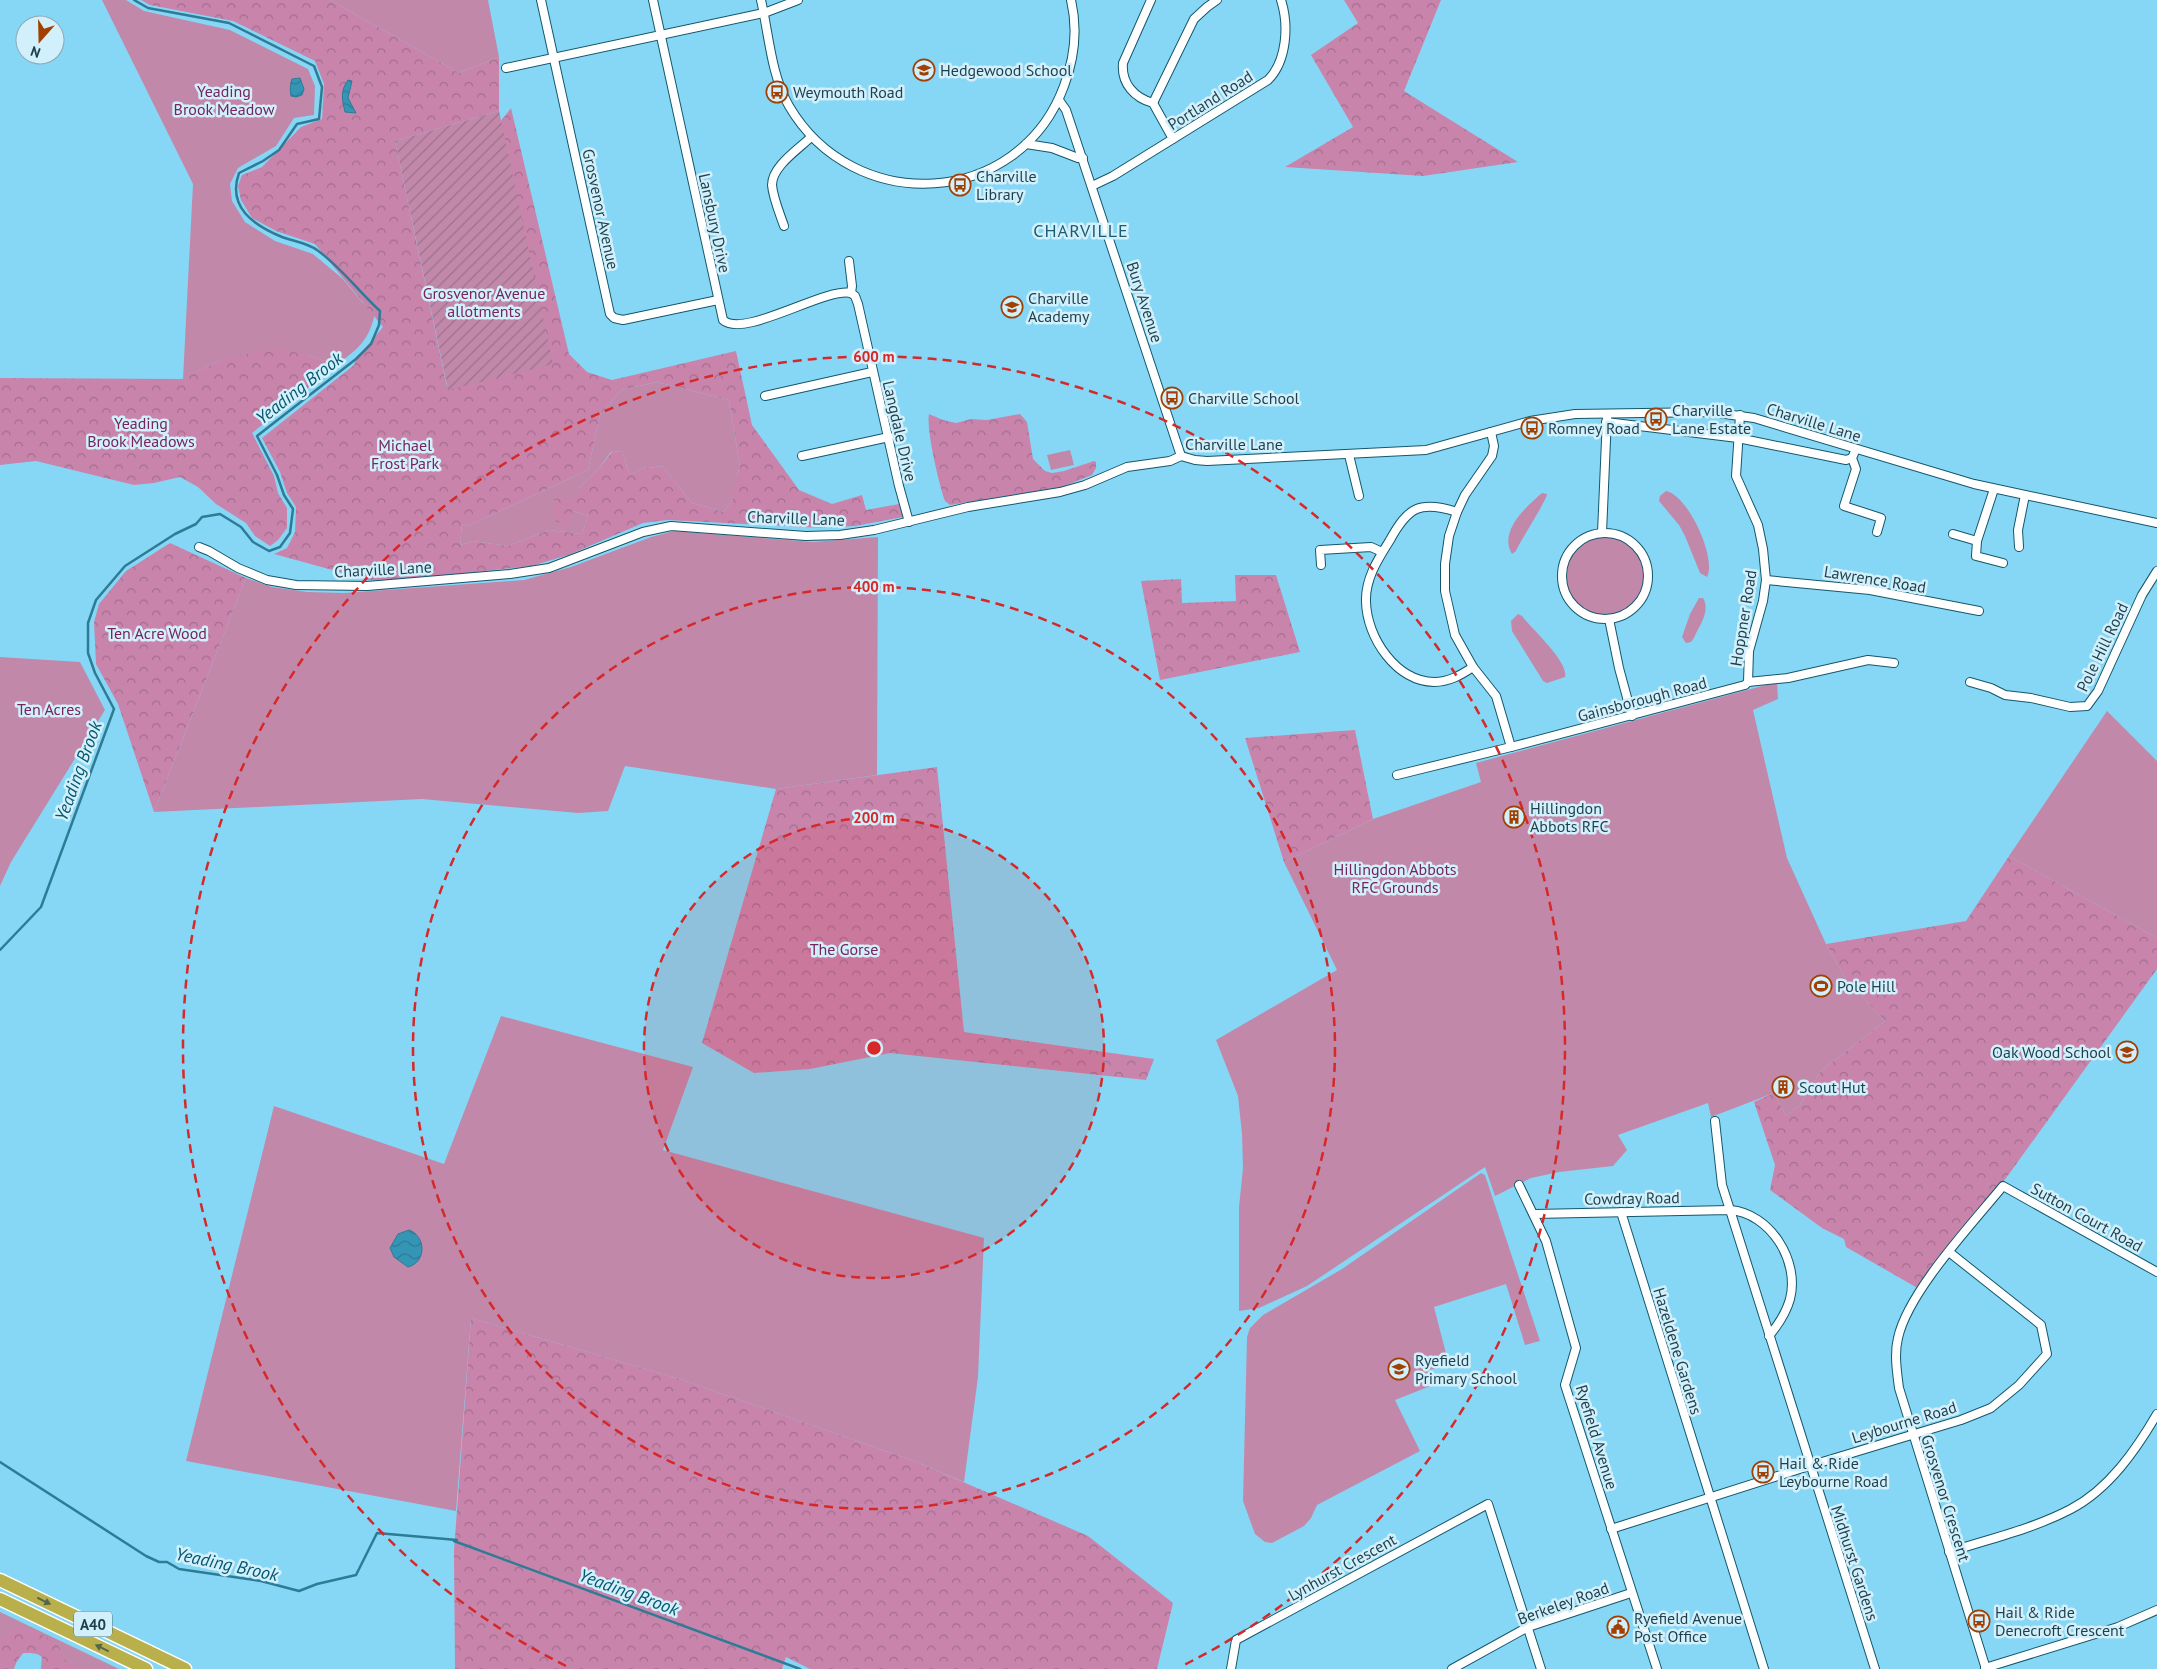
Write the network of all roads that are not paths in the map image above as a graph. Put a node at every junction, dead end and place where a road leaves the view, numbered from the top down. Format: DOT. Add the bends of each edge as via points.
graph roads {
  1 [pos="541,0"];
  2 [pos="653,0"];
  3 [pos="761,0"];
  4 [pos="798,0"];
  5 [pos="1071,0"];
  6 [pos="1151,0"];
  7 [pos="1218,0"];
  8 [pos="1281,0"];
  9 [pos="764,14"];
  10 [pos="660,35"];
  11 [pos="553,58"];
  12 [pos="506,68"];
  13 [pos="1058,100"];
  14 [pos="1153,103"];
  15 [pos="811,137"];
  16 [pos="1173,139"];
  17 [pos="1026,144"];
  18 [pos="1082,158"];
  19 [pos="1092,186"];
  20 [pos="784,226"];
  21 [pos="849,261"];
  22 [pos="851,293"];
  23 [pos="718,300"];
  24 [pos="872,372"];
  25 [pos="765,396"];
  26 [pos="1607,412"];
  27 [pos="1740,415"];
  28 [pos="1606,422"];
  29 [pos="1491,432"];
  30 [pos="889,437"];
  31 [pos="1738,438"];
  32 [pos="1856,449"];
  33 [pos="1349,455"];
  34 [pos="802,456"];
  35 [pos="1181,456"];
  36 [pos="1852,458"];
  37 [pos="1994,489"];
  38 [pos="1359,496"];
  39 [pos="2025,496"];
  40 [pos="1457,512"];
  41 [pos="909,522"];
  42 [pos="2157,523"];
  43 [pos="1878,532"];
  44 [pos="1602,533"];
  45 [pos="1953,534"];
  46 [pos="1977,541"];
  47 [pos="199,547"];
  48 [pos="2019,547"];
  49 [pos="1382,552"];
  50 [pos="2003,563"];
  51 [pos="1321,565"];
  52 [pos="2157,571"];
  53 [pos="1766,580"];
  54 [pos="1978,611"];
  55 [pos="1610,619"];
  56 [pos="1894,663"];
  57 [pos="1473,667"];
  58 [pos="1748,682"];
  59 [pos="1970,682"];
  60 [pos="1632,716"];
  61 [pos="1510,747"];
  62 [pos="1397,774"];
  63 [pos="1715,1121"];
  64 [pos="1519,1185"];
  65 [pos="2003,1186"];
  66 [pos="1730,1210"];
  67 [pos="1621,1212"];
  68 [pos="1534,1214"];
  69 [pos="1949,1252"];
  70 [pos="2157,1272"];
  71 [pos="1769,1336"];
  72 [pos="2157,1414"];
  73 [pos="1912,1435"];
  74 [pos="1810,1466"];
  75 [pos="1710,1497"];
  76 [pos="1610,1529"];
  77 [pos="1949,1552"];
  78 [pos="0,1580"];
  79 [pos="1631,1594"];
  80 [pos="0,1599"];
  81 [pos="2157,1610"];
  82 [pos="1528,1627"];
  83 [pos="146,1669"];
  84 [pos="186,1669"];
  85 [pos="1230,1669"];
  86 [pos="1452,1669"];
  87 [pos="1541,1669"];
  88 [pos="1657,1669"];
  89 [pos="1764,1669"];
  90 [pos="1875,1669"];
  91 [pos="1985,1669"];
  1 -- 11 [label="street, Grosvenor Avenue"];
  2 -- 10 [label="street, Lansbury Drive"];
  3 -- 9 [label="street"];
  4 -- 9 [label="street"];
  5 -- 13 [label="street" via="1074,49"];
  6 -- 14 [label="street" via="1122,68 1134,94"];
  7 -- 14 [label="street" via="1194,19"];
  8 -- 16 [label="street, Portland Road" via="1284,47 1276,72"];
  9 -- 10 [label="street"];
  9 -- 15 [label="street" via="784,96"];
  10 -- 11 [label="street"];
  10 -- 23 [label="street, Lansbury Drive"];
  11 -- 12 [label="street"];
  11 -- 23 [label="street, Grosvenor Avenue" via="610,314 623,320"];
  13 -- 17 [label="street"];
  13 -- 18 [label="street, Bury Avenue" via="1066,110"];
  14 -- 16 [label="street"];
  15 -- 17 [label="street" via="860,171 888,180 922,184 952,181 981,172"];
  15 -- 20 [label="street" via="774,175 772,188"];
  16 -- 19 [label="street, Portland Road"];
  17 -- 18 [label="street"];
  18 -- 19 [label="street, Bury Avenue"];
  19 -- 35 [label="street, Bury Avenue"];
  21 -- 22 [label="street, Langdale Drive"];
  22 -- 23 [label="street, Lansbury Drive" via="836,294 767,318 732,325 723,320"];
  22 -- 24 [label="street, Langdale Drive" via="858,304"];
  24 -- 25 [label="street"];
  24 -- 30 [label="street, Langdale Drive"];
  26 -- 27 [label="street, Charville Lane"];
  26 -- 28 [label="street"];
  26 -- 29 [label="street, Charville Lane" via="1544,418"];
  27 -- 31 [label="street, Hoppner Road"];
  27 -- 32 [label="street, Charville Lane"];
  28 -- 31 [label="street"];
  28 -- 44 [label="street"];
  29 -- 33 [label="street, Charville Lane" via="1426,450"];
  29 -- 40 [label="street" via="1492,456"];
  30 -- 34 [label="street"];
  30 -- 41 [label="street, Langdale Drive"];
  31 -- 36 [label="street" via="1846,460"];
  31 -- 53 [label="street, Hoppner Road" via="1736,476 1758,525"];
  32 -- 36 [label="street"];
  32 -- 37 [label="street, Charville Lane"];
  33 -- 35 [label="street, Charville Lane" via="1207,461"];
  33 -- 38 [label="street"];
  35 -- 41 [label="street, Charville Lane" via="1170,462 1127,467 1060,492 968,507"];
  36 -- 43 [label="street" via="1856,469 1844,506 1881,518"];
  37 -- 39 [label="street, Charville Lane"];
  37 -- 46 [label="street"];
  39 -- 42 [label="street, Charville Lane"];
  39 -- 48 [label="street" via="2018,530"];
  40 -- 49 [label="street" via="1436,506 1413,510 1402,520"];
  40 -- 57 [label="street" via="1446,550 1445,591 1455,635"];
  41 -- 47 [label="street, Charville Lane" via="857,533 822,536 671,526 643,532 559,564 528,572 367,586 296,585 267,580"];
  44 -- 55 [label="street" via="1619,535 1634,544 1644,558 1649,574 1646,591 1639,603 1626,614"];
  44 -- 55 [label="street" via="1585,537 1572,548 1564,564 1562,581 1567,597 1578,610 1593,617"];
  45 -- 46 [label="street"];
  46 -- 50 [label="street" via="1976,556"];
  49 -- 51 [label="street" via="1371,547 1320,550"];
  49 -- 57 [label="street" via="1370,577 1366,602 1370,626 1382,650 1397,666 1427,681 1444,681"];
  52 -- 59 [label="street, Pole Hill Road" via="2142,595 2098,691 2087,706 2070,707 2005,695"];
  53 -- 54 [label="street, Lawrence Road" via="1870,590"];
  53 -- 58 [label="street, Hoppner Road" via="1749,651"];
  55 -- 60 [label="street"];
  56 -- 58 [label="street, Gainsborough Road" via="1868,660 1788,678"];
  57 -- 61 [label="street" via="1496,696"];
  58 -- 60 [label="street, Gainsborough Road"];
  60 -- 61 [label="street, Gainsborough Road"];
  61 -- 62 [label="street, Gainsborough Road"];
  63 -- 66 [label="street, Midhurst Gardens" via="1722,1185"];
  64 -- 68 [label="street, Ryefield Avenue"];
  65 -- 69 [label="street, Grosvenor Crescent"];
  65 -- 70 [label="street, Sutton Court Road"];
  66 -- 67 [label="street, Cowdray Road"];
  66 -- 71 [label="street, Midhurst Gardens"];
  66 -- 71 [label="street" via="1740,1211 1764,1224 1787,1260 1790,1298"];
  67 -- 68 [label="street, Cowdray Road"];
  67 -- 75 [label="street, Hazeldene Gardens"];
  68 -- 76 [label="street, Ryefield Avenue" via="1546,1241 1576,1348 1565,1385"];
  69 -- 73 [label="street, Grosvenor Crescent" via="1914,1300 1898,1339 1896,1366 1899,1388"];
  69 -- 73 [label="street, Leybourne Road" via="2041,1325 2047,1354 1991,1408"];
  71 -- 74 [label="street, Midhurst Gardens"];
  72 -- 77 [label="street" via="2127,1460 2104,1485 2073,1508 2044,1522"];
  73 -- 74 [label="street, Leybourne Road"];
  73 -- 77 [label="street, Grosvenor Crescent"];
  74 -- 75 [label="street, Leybourne Road"];
  74 -- 90 [label="street, Midhurst Gardens"];
  75 -- 76 [label="street, Leybourne Road"];
  75 -- 89 [label="street"];
  76 -- 79 [label="street, Ryefield Avenue"];
  77 -- 91 [label="street, Grosvenor Crescent"];
  78 -- 84 [label="highway, A40, one-way"];
  79 -- 82 [label="street, Berkeley Road"];
  79 -- 88 [label="street, Ryefield Avenue"];
  83 -- 80 [label="highway, A40, one-way"];
  81 -- 91 [label="street" via="2118,1627"];
  82 -- 85 [label="street, Lynhurst Crescent" via="1488,1504 1236,1640"];
  82 -- 86 [label="street, Berkeley Road"];
  82 -- 87 [label="street"];
}
